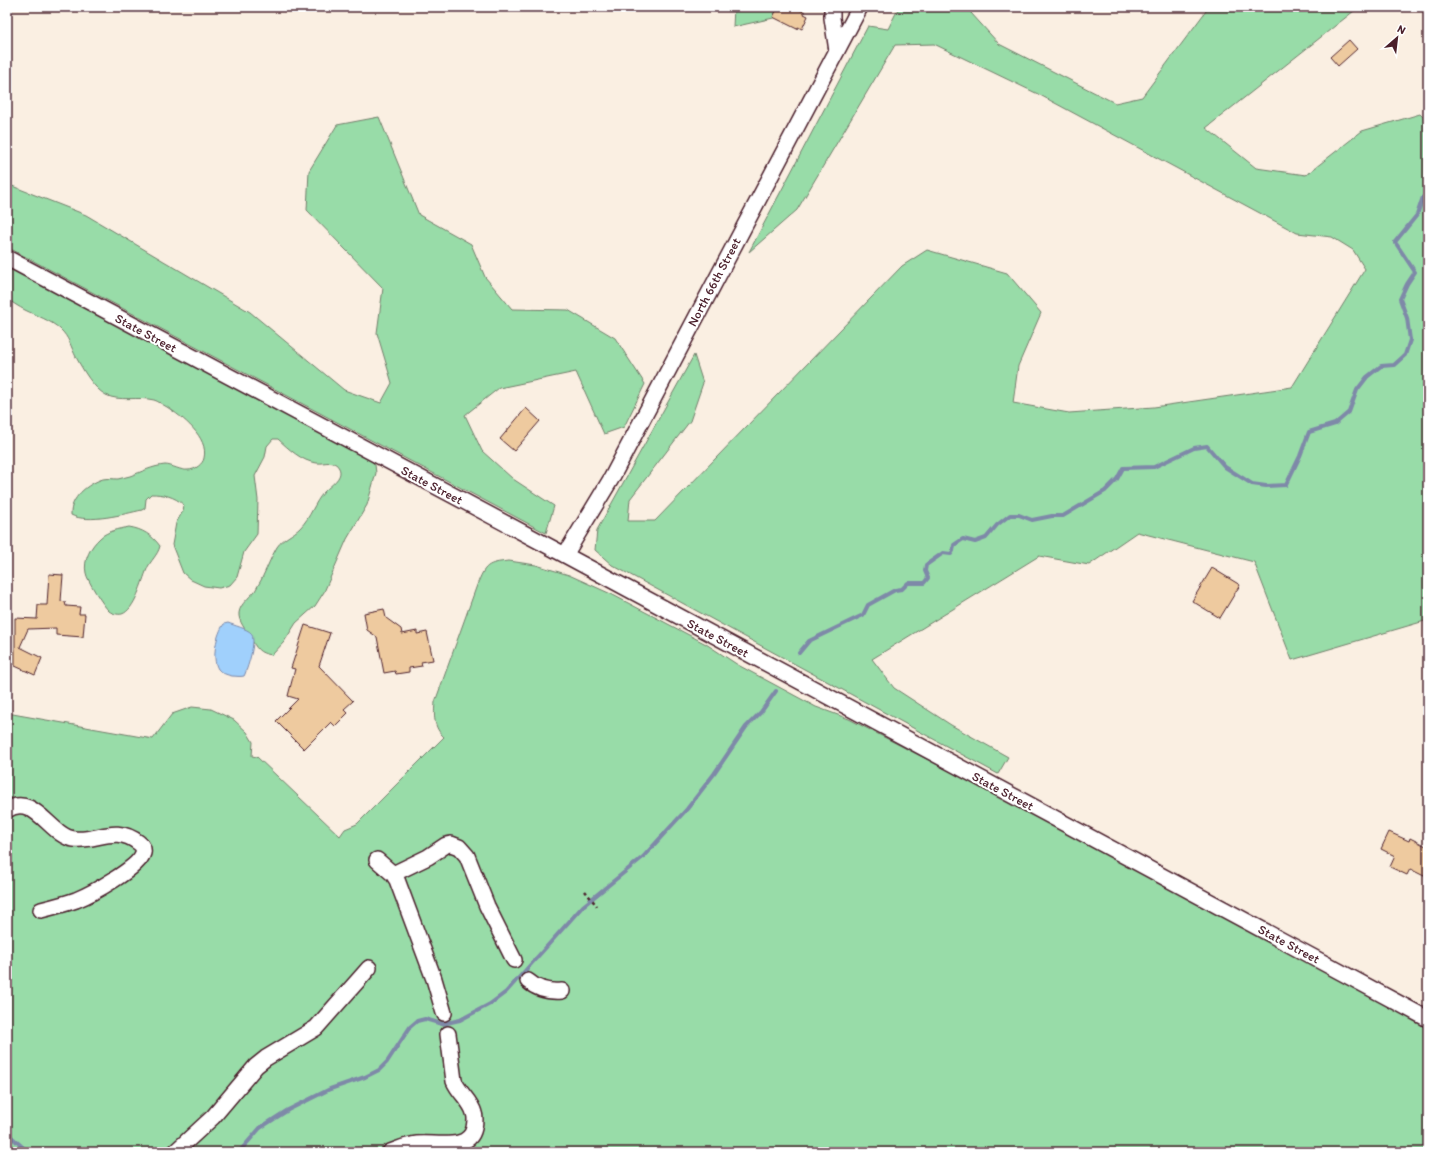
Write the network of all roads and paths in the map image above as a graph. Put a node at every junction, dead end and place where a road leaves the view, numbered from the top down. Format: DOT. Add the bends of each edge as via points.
graph roads {
  1 [pos="832,7"];
  2 [pos="860,7"];
  3 [pos="837,51"];
  4 [pos="7,258"];
  5 [pos="565,556"];
  6 [pos="7,810"];
  7 [pos="377,860"];
  8 [pos="393,874"];
  9 [pos="585,891"];
  10 [pos="597,906"];
  11 [pos="41,910"];
  12 [pos="514,960"];
  13 [pos="370,968"];
  14 [pos="528,982"];
  15 [pos="562,991"];
  16 [pos="444,1013"];
  17 [pos="1428,1019"];
  18 [pos="448,1034"];
  19 [pos="175,1152"];
  20 [pos="390,1152"];
  1 -- 3 [label="street"];
  2 -- 3 [label="street, North 66th Street"];
  3 -- 5 [label="street, North 66th Street" via="611,479"];
  4 -- 5 [label="street, State Street"];
  5 -- 17 [label="street, State Street"];
  6 -- 11 [label="street" via="13,806 24,806 71,839 82,840 118,834 134,839 141,845 142,856 134,865 101,887 75,900"];
  7 -- 8 [label="street"];
  8 -- 12 [label="street" via="446,845 459,847 466,856"];
  8 -- 16 [label="street" via="434,979"];
  9 -- 10 [label="path"];
  13 -- 19 [label="street" via="316,1028 256,1066 213,1118"];
  14 -- 15 [label="street" via="542,990"];
  18 -- 20 [label="street" via="454,1082 474,1112 471,1137 460,1144 415,1144"];
}
